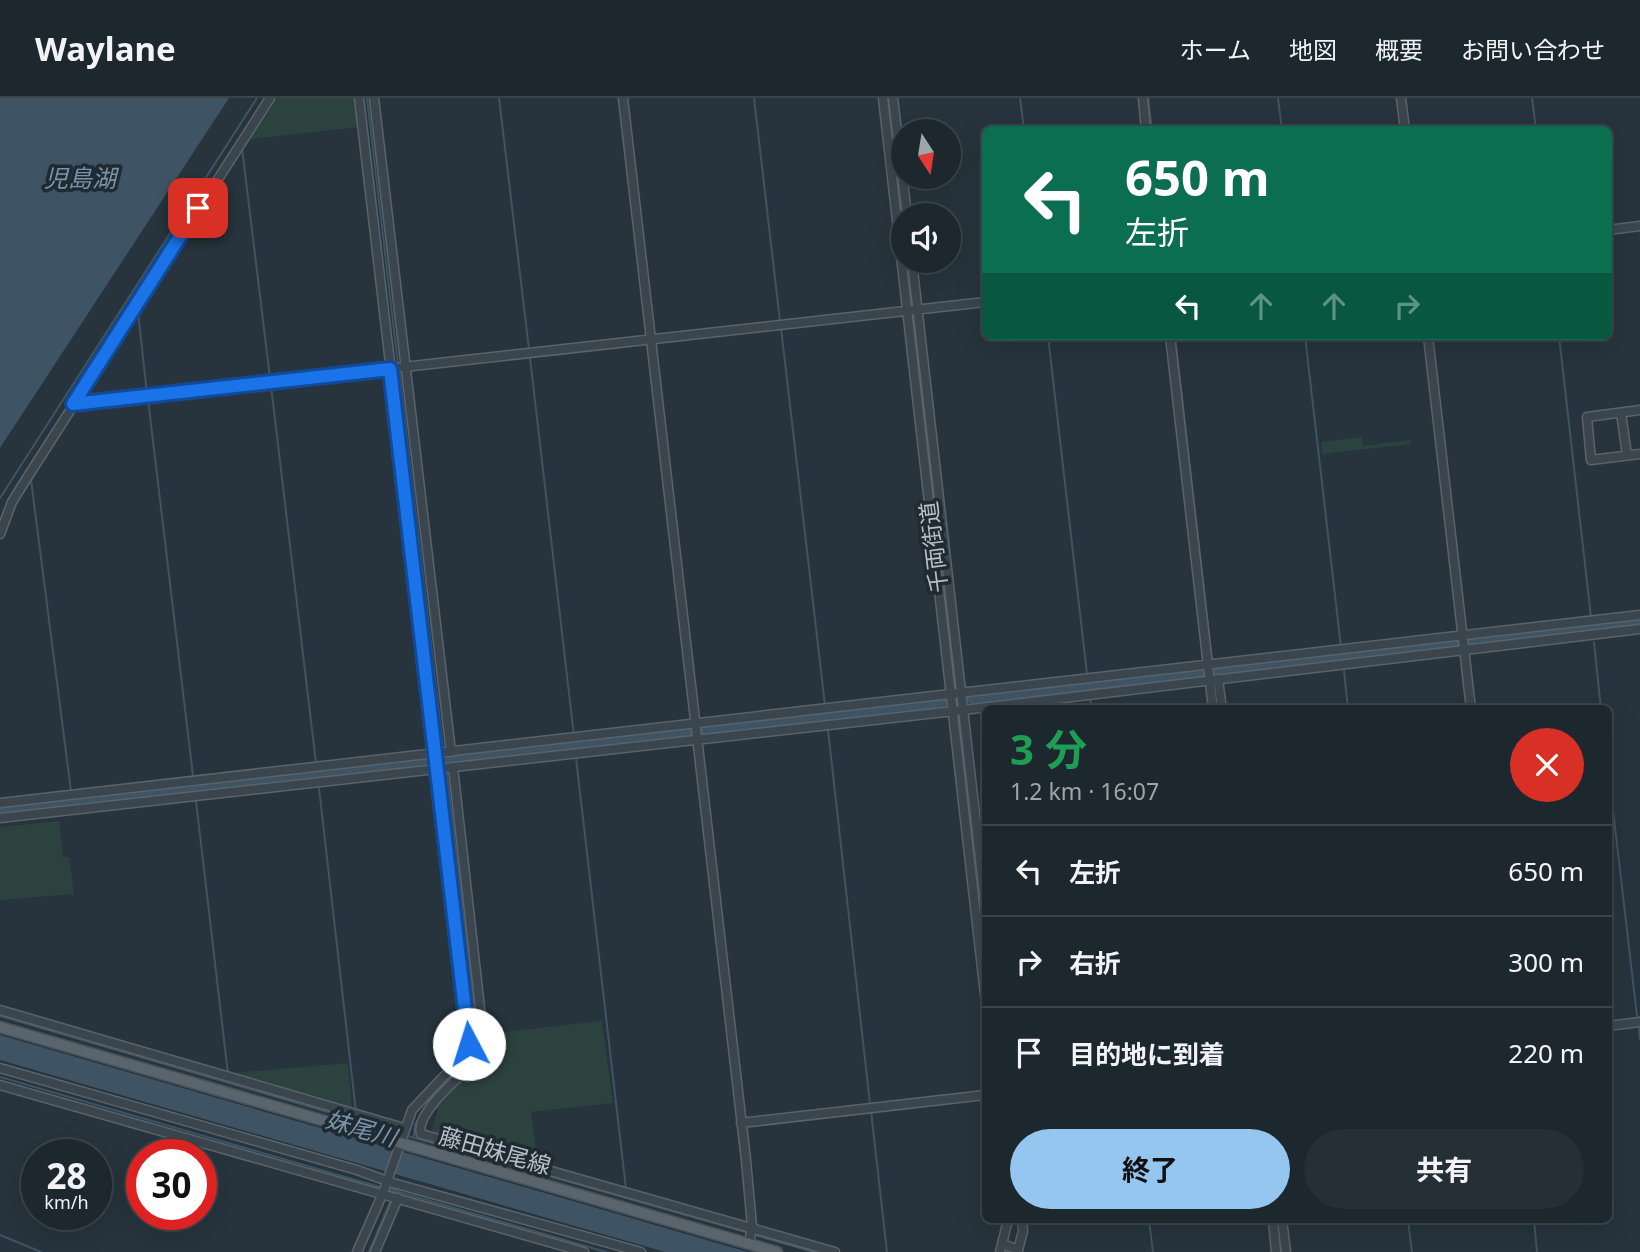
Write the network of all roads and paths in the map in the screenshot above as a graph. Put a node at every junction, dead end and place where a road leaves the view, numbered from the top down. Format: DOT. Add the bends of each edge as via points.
graph roads {
  1 [pos="270,98"];
  2 [pos="359,98"];
  3 [pos="374,98"];
  4 [pos="624,98"];
  5 [pos="883,98"];
  6 [pos="893,98"];
  7 [pos="1143,98"];
  8 [pos="1401,98"];
  9 [pos="1146,126"];
  10 [pos="1404,126"];
  11 [pos="906,203"];
  12 [pos="1640,226"];
  13 [pos="1612,230"];
  14 [pos="912,273"];
  15 [pos="982,302"];
  16 [pos="913,310"];
  17 [pos="651,340"];
  18 [pos="1170,340"];
  19 [pos="1428,340"];
  20 [pos="398,368"];
  21 [pos="73,404"];
  22 [pos="1640,410"];
  23 [pos="1621,413"];
  24 [pos="1640,454"];
  25 [pos="1626,455"];
  26 [pos="0,534"];
  27 [pos="1640,615"];
  28 [pos="1588,627"];
  29 [pos="1640,629"];
  30 [pos="1464,639"];
  31 [pos="1339,654"];
  32 [pos="1211,671"];
  33 [pos="1091,685"];
  34 [pos="961,694"];
  35 [pos="950,695"];
  36 [pos="989,705"];
  37 [pos="1213,705"];
  38 [pos="1221,705"];
  39 [pos="1471,705"];
  40 [pos="982,706"];
  41 [pos="951,710"];
  42 [pos="963,710"];
  43 [pos="823,717"];
  44 [pos="695,731"];
  45 [pos="569,743"];
  46 [pos="441,757"];
  47 [pos="453,766"];
  48 [pos="313,774"];
  49 [pos="0,803"];
  50 [pos="0,818"];
  51 [pos="982,876"];
  52 [pos="468,961"];
  53 [pos="982,970"];
  54 [pos="0,1010"];
  55 [pos="1640,1022"];
  56 [pos="1612,1026"];
  57 [pos="0,1027"];
  58 [pos="163,1064"];
  59 [pos="0,1068"];
  60 [pos="0,1085"];
  61 [pos="982,1095"];
  62 [pos="433,1096"];
  63 [pos="741,1123"];
  64 [pos="401,1137"];
  65 [pos="386,1186"];
  66 [pos="398,1198"];
  67 [pos="1008,1223"];
  68 [pos="1022,1223"];
  69 [pos="1273,1223"];
  70 [pos="1282,1223"];
  71 [pos="751,1235"];
  72 [pos="1011,1249"];
  73 [pos="361,1251"];
  74 [pos="376,1251"];
  75 [pos="584,1252"];
  76 [pos="641,1252"];
  77 [pos="777,1252"];
  78 [pos="835,1252"];
  79 [pos="1276,1252"];
  80 [pos="1286,1252"];
  1 -- 21 [label="street"];
  2 -- 20 [label="street"];
  3 -- 20 [label="street"];
  4 -- 17 [label="street"];
  5 -- 16 [label="street, 千両街道"];
  6 -- 11 [label="street"];
  7 -- 9 [label="street"];
  8 -- 10 [label="street"];
  12 -- 13 [label="street"];
  14 -- 16 [label="street"];
  15 -- 16 [label="street"];
  16 -- 17 [label="street"];
  16 -- 34 [label="street"];
  16 -- 35 [label="street, 千両街道"];
  17 -- 20 [label="street"];
  17 -- 44 [label="street"];
  18 -- 32 [label="street"];
  19 -- 30 [label="street"];
  20 -- 21 [label="street"];
  20 -- 46 [label="street"];
  20 -- 46 [label="street"];
  21 -- 26 [label="street" via="12,502"];
  22 -- 23 [label="street"];
  23 -- 25 [label="street"];
  23 -- 25 [label="street" via="1587,417 1591,460"];
  24 -- 25 [label="street"];
  27 -- 28 [label="street"];
  28 -- 29 [label="street"];
  28 -- 30 [label="street"];
  28 -- 30 [label="street"];
  30 -- 31 [label="street"];
  30 -- 31 [label="street"];
  30 -- 39 [label="street"];
  31 -- 32 [label="street"];
  31 -- 32 [label="street"];
  32 -- 33 [label="street"];
  32 -- 33 [label="street"];
  32 -- 37 [label="street"];
  32 -- 38 [label="street"];
  33 -- 34 [label="street"];
  33 -- 36 [label="street"];
  34 -- 35 [label="street"];
  34 -- 42 [label="street"];
  35 -- 41 [label="street, 千両街道"];
  35 -- 43 [label="street"];
  40 -- 42 [label="street"];
  41 -- 42 [label="street"];
  41 -- 43 [label="street"];
  41 -- 53 [label="street, 千両街道"];
  42 -- 51 [label="street"];
  43 -- 44 [label="street"];
  43 -- 44 [label="street"];
  44 -- 45 [label="street"];
  44 -- 45 [label="street"];
  44 -- 63 [label="street"];
  45 -- 46 [label="street"];
  45 -- 47 [label="street"];
  46 -- 47 [label="street"];
  46 -- 48 [label="street"];
  46 -- 48 [label="street"];
  46 -- 52 [label="street"];
  47 -- 52 [label="street"];
  48 -- 49 [label="street"];
  48 -- 50 [label="street"];
  52 -- 62 [label="street" via="469,1044"];
  52 -- 62 [label="street" via="485,1053"];
  54 -- 58 [label="street"];
  55 -- 56 [label="street"];
  57 -- 58 [label="main road, 藤田妹尾線"];
  58 -- 64 [label="main road, 藤田妹尾線"];
  58 -- 64 [label="street" via="227,1076 356,1114"];
  59 -- 65 [label="street"];
  60 -- 65 [label="street"];
  61 -- 63 [label="street"];
  62 -- 64 [label="street" via="415,1106"];
  62 -- 71 [label="street" via="422,1118 421,1134 625,1192"];
  63 -- 71 [label="street"];
  64 -- 65 [label="street"];
  64 -- 71 [label="main road, 藤田妹尾線"];
  65 -- 66 [label="street"];
  65 -- 73 [label="street"];
  65 -- 76 [label="street"];
  66 -- 74 [label="street"];
  66 -- 75 [label="street"];
  67 -- 72 [label="street"];
  68 -- 72 [label="street" via="1023,1231"];
  69 -- 79 [label="street"];
  70 -- 80 [label="street"];
  71 -- 77 [label="main road, 藤田妹尾線"];
  71 -- 78 [label="street"];
}
